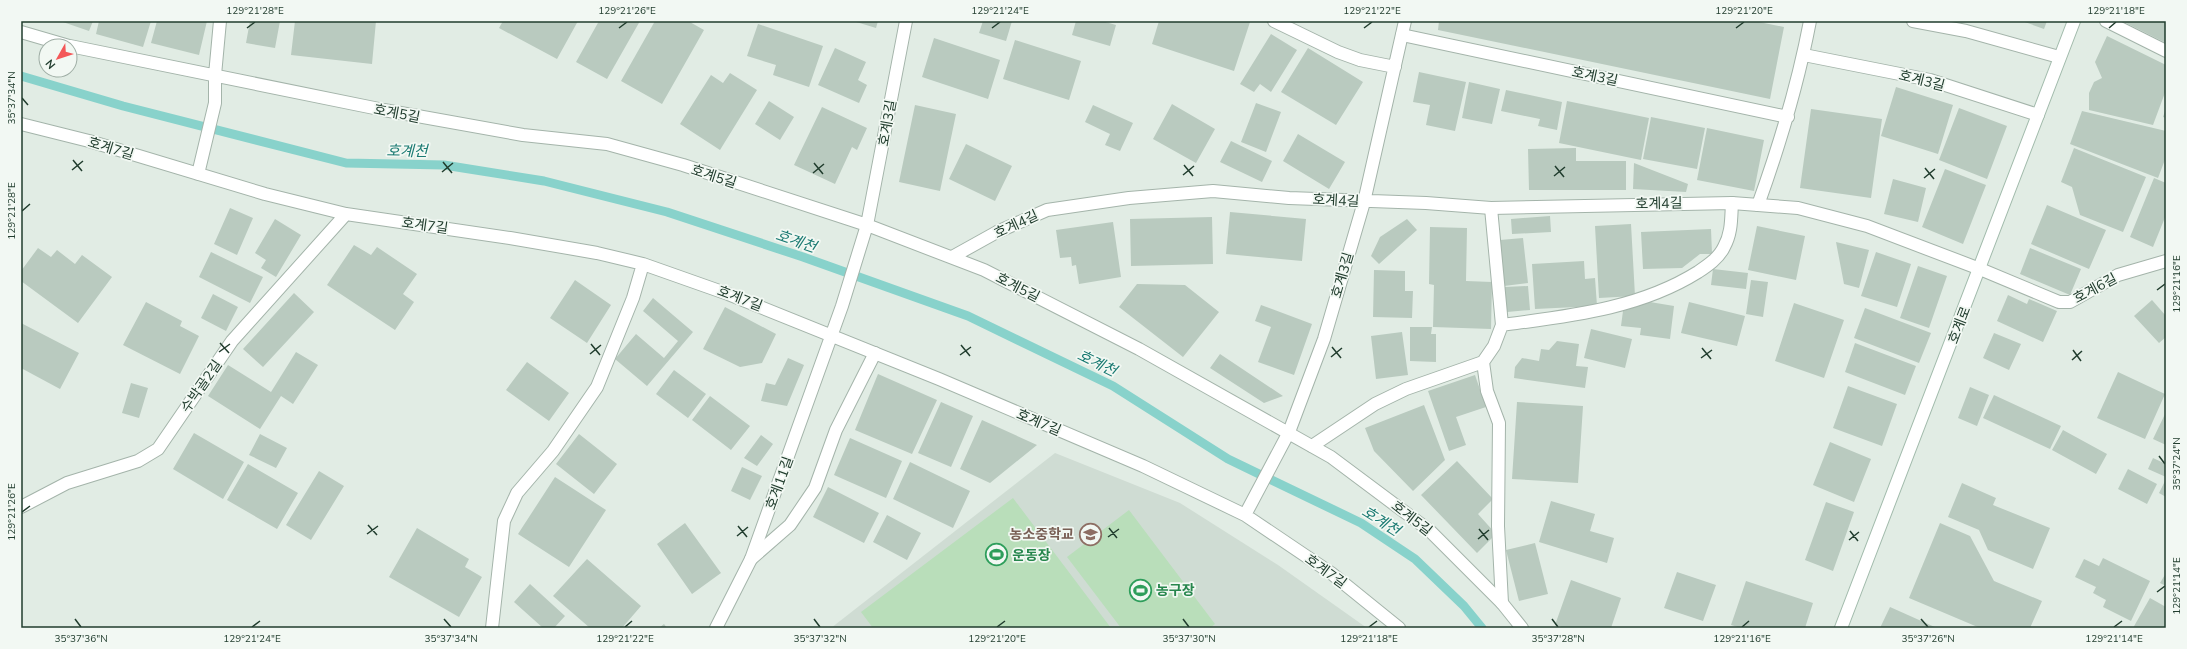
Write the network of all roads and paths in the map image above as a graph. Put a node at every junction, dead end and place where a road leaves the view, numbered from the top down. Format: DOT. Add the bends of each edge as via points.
graph roads {
  1 [pos="220,21"];
  2 [pos="906,21"];
  3 [pos="1274,21"];
  4 [pos="1405,21"];
  5 [pos="1810,21"];
  6 [pos="1913,21"];
  7 [pos="2074,21"];
  8 [pos="2106,21"];
  9 [pos="21,32"];
  10 [pos="1402,35"];
  11 [pos="42,38"];
  12 [pos="78,48"];
  13 [pos="2166,51"];
  14 [pos="1804,55"];
  15 [pos="2059,57"];
  16 [pos="1395,68"];
  17 [pos="215,75"];
  18 [pos="2038,116"];
  19 [pos="1788,117"];
  20 [pos="21,124"];
  21 [pos="198,174"];
  22 [pos="1364,202"];
  23 [pos="1732,203"];
  24 [pos="1758,205"];
  25 [pos="1491,208"];
  26 [pos="346,214"];
  27 [pos="867,226"];
  28 [pos="952,257"];
  29 [pos="2166,261"];
  30 [pos="643,264"];
  31 [pos="1980,269"];
  32 [pos="842,306"];
  33 [pos="1502,325"];
  34 [pos="833,335"];
  35 [pos="875,353"];
  36 [pos="1483,362"];
  37 [pos="1289,432"];
  38 [pos="1312,446"];
  39 [pos="21,506"];
  40 [pos="1245,515"];
  41 [pos="751,559"];
  42 [pos="1502,603"];
  43 [pos="492,628"];
  44 [pos="716,628"];
  45 [pos="1399,628"];
  46 [pos="1522,628"];
  47 [pos="1841,628"];
  1 -- 17 [label="street"];
  2 -- 27 [label="street, 호계3길"];
  3 -- 16 [label="street" via="1338,52"];
  4 -- 10 [label="street, 호계3길"];
  5 -- 14 [label="street"];
  6 -- 15 [label="street" via="1966,31"];
  7 -- 15 [label="street, 호계로"];
  8 -- 13 [label="street"];
  9 -- 11 [label="street, 호계5길"];
  10 -- 16 [label="street, 호계3길"];
  10 -- 19 [label="street, 호계3길"];
  12 -- 17 [label="street, 호계5길"];
  14 -- 18 [label="street, 호계3길" via="1930,80"];
  14 -- 19 [label="street"];
  15 -- 18 [label="street, 호계로"];
  16 -- 22 [label="street, 호계3길"];
  17 -- 21 [label="street" via="215,103"];
  17 -- 27 [label="street, 호계5길" via="384,110 523,135 607,144 683,165"];
  18 -- 31 [label="street, 호계로"];
  19 -- 24 [label="street"];
  20 -- 21 [label="street, 호계7길" via="89,141"];
  21 -- 26 [label="street, 호계7길"];
  22 -- 25 [label="street, 호계4길" via="1426,202"];
  22 -- 28 [label="street, 호계4길" via="1213,191 1129,198 1047,210 998,232"];
  22 -- 37 [label="street, 호계3길" via="1324,339"];
  23 -- 24 [label="street, 호계4길"];
  23 -- 25 [label="street, 호계4길"];
  23 -- 33 [label="street" via="1731,231 1724,249 1709,265 1683,281 1644,298 1588,313"];
  24 -- 31 [label="street, 호계4길" via="1798,208 1867,226"];
  25 -- 33 [label="street"];
  26 -- 30 [label="street, 호계7길" via="510,238"];
  26 -- 39 [label="street, 수박골2길" via="232,341 158,449 138,461 67,483"];
  27 -- 28 [label="street, 호계5길"];
  27 -- 32 [label="street, 호계3길"];
  28 -- 37 [label="street, 호계5길" via="1073,314"];
  29 -- 31 [label="street, 호계6길" via="2118,275 2070,302 2059,302"];
  30 -- 34 [label="street, 호계7길"];
  30 -- 43 [label="street" via="633,298 597,387 553,451 517,493 504,521"];
  31 -- 47 [label="street, 호계로"];
  32 -- 34 [label="street, 호계11길"];
  33 -- 36 [label="street" via="1494,346"];
  34 -- 35 [label="street, 호계7길"];
  34 -- 41 [label="street, 호계11길"];
  35 -- 40 [label="street, 호계7길" via="1143,466"];
  35 -- 41 [label="street" via="836,430 815,488 790,525"];
  36 -- 38 [label="street" via="1406,389 1375,404"];
  36 -- 42 [label="street" via="1487,391 1499,423 1498,526"];
  37 -- 38 [label="street, 호계5길"];
  37 -- 40 [label="street, 호계3길"];
  38 -- 42 [label="street, 호계5길" via="1369,484 1430,531"];
  40 -- 45 [label="street, 호계7길" via="1331,573"];
  41 -- 44 [label="street, 호계11길"];
  42 -- 46 [label="street, 호계5길"];
}
